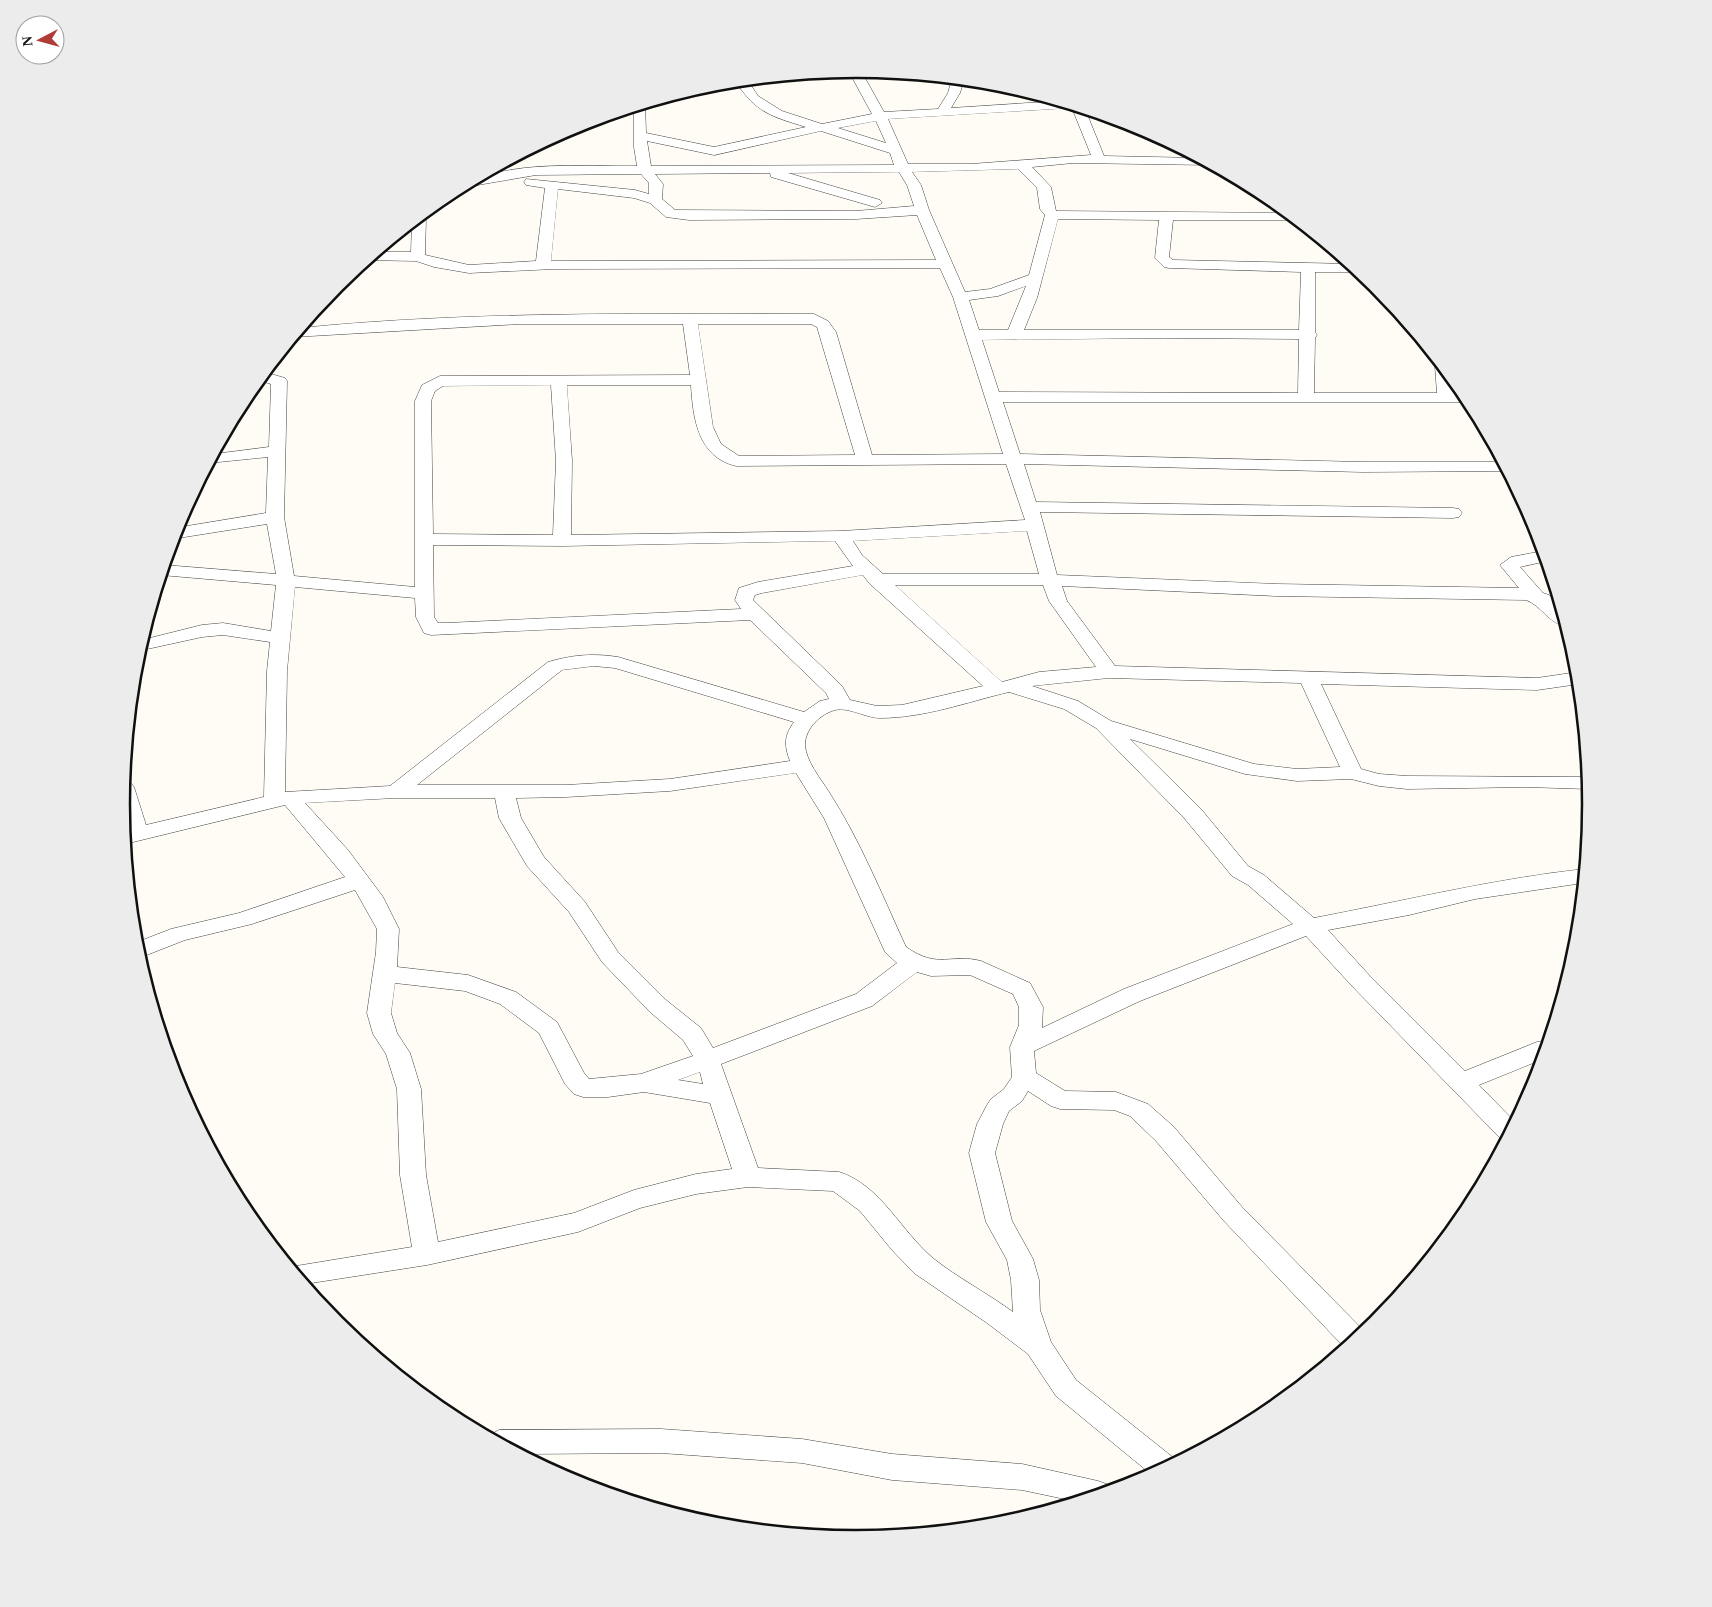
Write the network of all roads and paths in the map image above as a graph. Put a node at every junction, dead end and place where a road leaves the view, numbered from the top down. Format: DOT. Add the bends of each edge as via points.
graph roads {
  1 [pos="859,78"];
  2 [pos="956,85"];
  3 [pos="745,86"];
  4 [pos="1054,105"];
  5 [pos="640,111"];
  6 [pos="942,112"];
  7 [pos="1081,113"];
  8 [pos="880,116"];
  9 [pos="825,128"];
  10 [pos="640,136"];
  11 [pos="895,150"];
  12 [pos="1073,159"];
  13 [pos="1099,159"];
  14 [pos="1195,162"];
  15 [pos="515,163"];
  16 [pos="1022,165"];
  17 [pos="902,167"];
  18 [pos="761,168"];
  19 [pos="645,170"];
  20 [pos="516,173"];
  21 [pos="493,177"];
  22 [pos="488,178"];
  23 [pos="552,184"];
  24 [pos="1044,187"];
  25 [pos="655,200"];
  26 [pos="875,203"];
  27 [pos="922,210"];
  28 [pos="1052,215"];
  29 [pos="1166,216"];
  30 [pos="1281,216"];
  31 [pos="419,225"];
  32 [pos="379,256"];
  33 [pos="418,257"];
  34 [pos="945,264"];
  35 [pos="543,265"];
  36 [pos="1308,269"];
  37 [pos="1347,269"];
  38 [pos="1034,278"];
  39 [pos="960,297"];
  40 [pos="690,320"];
  41 [pos="304,332"];
  42 [pos="1014,334"];
  43 [pos="1308,334"];
  44 [pos="973,336"];
  45 [pos="268,378"];
  46 [pos="1444,379"];
  47 [pos="559,380"];
  48 [pos="699,380"];
  49 [pos="994,397"];
  50 [pos="1306,398"];
  51 [pos="1446,398"];
  52 [pos="1459,398"];
  53 [pos="276,451"];
  54 [pos="217,459"];
  55 [pos="864,459"];
  56 [pos="1014,459"];
  57 [pos="1499,467"];
  58 [pos="1029,507"];
  59 [pos="1453,513"];
  60 [pos="276,517"];
  61 [pos="1035,525"];
  62 [pos="183,533"];
  63 [pos="841,536"];
  64 [pos="425,540"];
  65 [pos="562,541"];
  66 [pos="1538,557"];
  67 [pos="169,571"];
  68 [pos="871,574"];
  69 [pos="1050,580"];
  70 [pos="286,582"];
  71 [pos="425,593"];
  72 [pos="1535,595"];
  73 [pos="1556,612"];
  74 [pos="755,614"];
  75 [pos="279,638"];
  76 [pos="148,644"];
  77 [pos="1109,672"];
  78 [pos="1073,674"];
  79 [pos="1308,677"];
  80 [pos="1571,679"];
  81 [pos="1002,687"];
  82 [pos="835,705"];
  83 [pos="1071,705"];
  84 [pos="807,719"];
  85 [pos="1103,724"];
  86 [pos="802,766"];
  87 [pos="1353,773"];
  88 [pos="1581,782"];
  89 [pos="395,792"];
  90 [pos="504,792"];
  91 [pos="282,799"];
  92 [pos="131,835"];
  93 [pos="1578,877"];
  94 [pos="358,881"];
  95 [pos="1309,926"];
  96 [pos="145,948"];
  97 [pos="913,963"];
  98 [pos="384,975"];
  99 [pos="1022,1048"];
  100 [pos="1538,1051"];
  101 [pos="707,1058"];
  102 [pos="1024,1077"];
  103 [pos="643,1083"];
  104 [pos="1461,1083"];
  105 [pos="718,1095"];
  106 [pos="1506,1128"];
  107 [pos="748,1177"];
  108 [pos="428,1255"];
  109 [pos="304,1274"];
  110 [pos="1350,1335"];
  111 [pos="1038,1346"];
  112 [pos="511,1442"];
  113 [pos="1159,1463"];
  114 [pos="1087,1492"];
  1 -- 8 [label="street"];
  2 -- 6 [label="street"];
  3 -- 9 [label="street" via="754,99 778,114"];
  4 -- 6 [label="street"];
  5 -- 10 [label="street"];
  6 -- 8 [label="street"];
  7 -- 13 [label="street"];
  8 -- 9 [label="street"];
  8 -- 11 [label="street"];
  9 -- 10 [label="street" via="714,152"];
  9 -- 11 [label="street"];
  10 -- 19 [label="street"];
  11 -- 17 [label="street"];
  12 -- 13 [label="street"];
  12 -- 16 [label="street"];
  12 -- 24 [label="street" via="1053,183"];
  13 -- 14 [label="street"];
  15 -- 20 [label="street"];
  16 -- 17 [label="street"];
  16 -- 24 [label="street"];
  17 -- 18 [label="street"];
  17 -- 27 [label="street" via="914,185"];
  18 -- 19 [label="street"];
  18 -- 26 [label="street"];
  19 -- 20 [label="street"];
  19 -- 25 [label="street" via="655,180 658,190"];
  20 -- 21 [label="street"];
  21 -- 22 [label="street"];
  21 -- 23 [label="street"];
  23 -- 25 [label="street" via="635,194"];
  23 -- 35 [label="street"];
  24 -- 28 [label="street" via="1047,210"];
  25 -- 27 [label="street" via="671,214 689,216 856,215"];
  27 -- 34 [label="street"];
  28 -- 29 [label="street"];
  28 -- 38 [label="street"];
  29 -- 30 [label="street"];
  29 -- 36 [label="street" via="1162,258 1169,264"];
  31 -- 33 [label="street"];
  32 -- 33 [label="street"];
  33 -- 35 [label="street" via="469,269"];
  34 -- 35 [label="street"];
  34 -- 39 [label="street"];
  36 -- 37 [label="street"];
  36 -- 43 [label="street"];
  38 -- 39 [label="street" via="993,293"];
  38 -- 42 [label="street" via="1030,298"];
  39 -- 44 [label="street"];
  40 -- 41 [label="street" via="500,320"];
  40 -- 48 [label="street"];
  40 -- 55 [label="street" via="814,319 823,324"];
  42 -- 43 [label="street"];
  42 -- 44 [label="street"];
  43 -- 50 [label="street"];
  44 -- 49 [label="street"];
  45 -- 53 [label="street" via="280,381"];
  46 -- 51 [label="street"];
  47 -- 48 [label="street"];
  47 -- 64 [label="street" via="440,381 428,388 423,401"];
  47 -- 65 [label="street" via="564,460"];
  48 -- 55 [label="street" via="703,425 714,448 724,457 760,462"];
  49 -- 50 [label="street"];
  49 -- 56 [label="street"];
  50 -- 51 [label="street"];
  51 -- 52 [label="street"];
  53 -- 54 [label="street"];
  53 -- 60 [label="street"];
  55 -- 56 [label="street"];
  56 -- 57 [label="street"];
  56 -- 58 [label="street"];
  58 -- 59 [label="street"];
  58 -- 61 [label="street"];
  60 -- 62 [label="street"];
  60 -- 70 [label="street"];
  61 -- 63 [label="street"];
  61 -- 69 [label="street"];
  63 -- 65 [label="street"];
  63 -- 68 [label="street" via="855,558"];
  64 -- 65 [label="street"];
  64 -- 71 [label="street"];
  66 -- 72 [label="street" via="1509,565"];
  67 -- 70 [label="street"];
  68 -- 69 [label="street"];
  68 -- 74 [label="street" via="746,592 744,600"];
  68 -- 81 [label="street"];
  69 -- 72 [label="street" via="1276,590"];
  69 -- 77 [label="street" via="1058,601"];
  70 -- 71 [label="street"];
  70 -- 75 [label="street"];
  71 -- 74 [label="street" via="425,617 431,629"];
  72 -- 73 [label="street"];
  74 -- 82 [label="street" via="835,690"];
  75 -- 76 [label="street" via="222,629"];
  75 -- 91 [label="street"];
  77 -- 78 [label="street"];
  77 -- 79 [label="street"];
  78 -- 81 [label="street"];
  78 -- 83 [label="street" via="1066,685"];
  79 -- 80 [label="street" via="1537,684"];
  79 -- 87 [label="street"];
  81 -- 82 [label="street" via="902,710 877,712"];
  81 -- 83 [label="street"];
  82 -- 84 [label="street"];
  83 -- 85 [label="street"];
  84 -- 86 [label="street" via="796,732 795,746"];
  84 -- 89 [label="street" via="618,663 576,659 555,666"];
  85 -- 87 [label="street" via="1252,770 1297,775"];
  85 -- 95 [label="street" via="1193,814 1240,871 1256,880"];
  86 -- 90 [label="street" via="670,785"];
  86 -- 97 [label="street" via="835,818 897,952"];
  87 -- 88 [label="street" via="1368,779 1426,782"];
  89 -- 90 [label="street"];
  89 -- 91 [label="street"];
  90 -- 101 [label="street" via="510,818 535,861 577,907 610,957 658,1006 692,1034"];
  91 -- 92 [label="street"];
  91 -- 94 [label="street" via="300,811 340,855"];
  93 -- 95 [label="street" via="1475,892"];
  94 -- 96 [label="street"];
  94 -- 98 [label="street" via="372,897 388,928"];
  95 -- 99 [label="street" via="1132,995"];
  95 -- 104 [label="street"];
  97 -- 99 [label="street" via="931,968 973,967 1022,989 1032,1006 1031,1026"];
  97 -- 101 [label="street" via="864,1000"];
  98 -- 103 [label="street" via="468,983 508,998 548,1028 574,1078 583,1088"];
  98 -- 108 [label="street" via="380,1013 385,1034 398,1052 409,1089 413,1175"];
  99 -- 102 [label="street"];
  100 -- 104 [label="street"];
  101 -- 103 [label="street"];
  101 -- 105 [label="street"];
  102 -- 110 [label="street" via="1060,1100 1116,1101 1139,1110 1165,1134 1233,1214"];
  102 -- 111 [label="street" via="1013,1095 1000,1105 990,1124 982,1153 999,1222 1020,1259 1025,1280 1026,1310"];
  103 -- 105 [label="street"];
  104 -- 106 [label="street"];
  105 -- 107 [label="street"];
  107 -- 108 [label="street" via="696,1184 634,1200 578,1222"];
  107 -- 111 [label="street" via="839,1182 869,1204 924,1266"];
  108 -- 109 [label="street"];
  111 -- 113 [label="street" via="1066,1388"];
  112 -- 114 [label="street" via="661,1441 802,1451 892,1467 1022,1478"];
}
